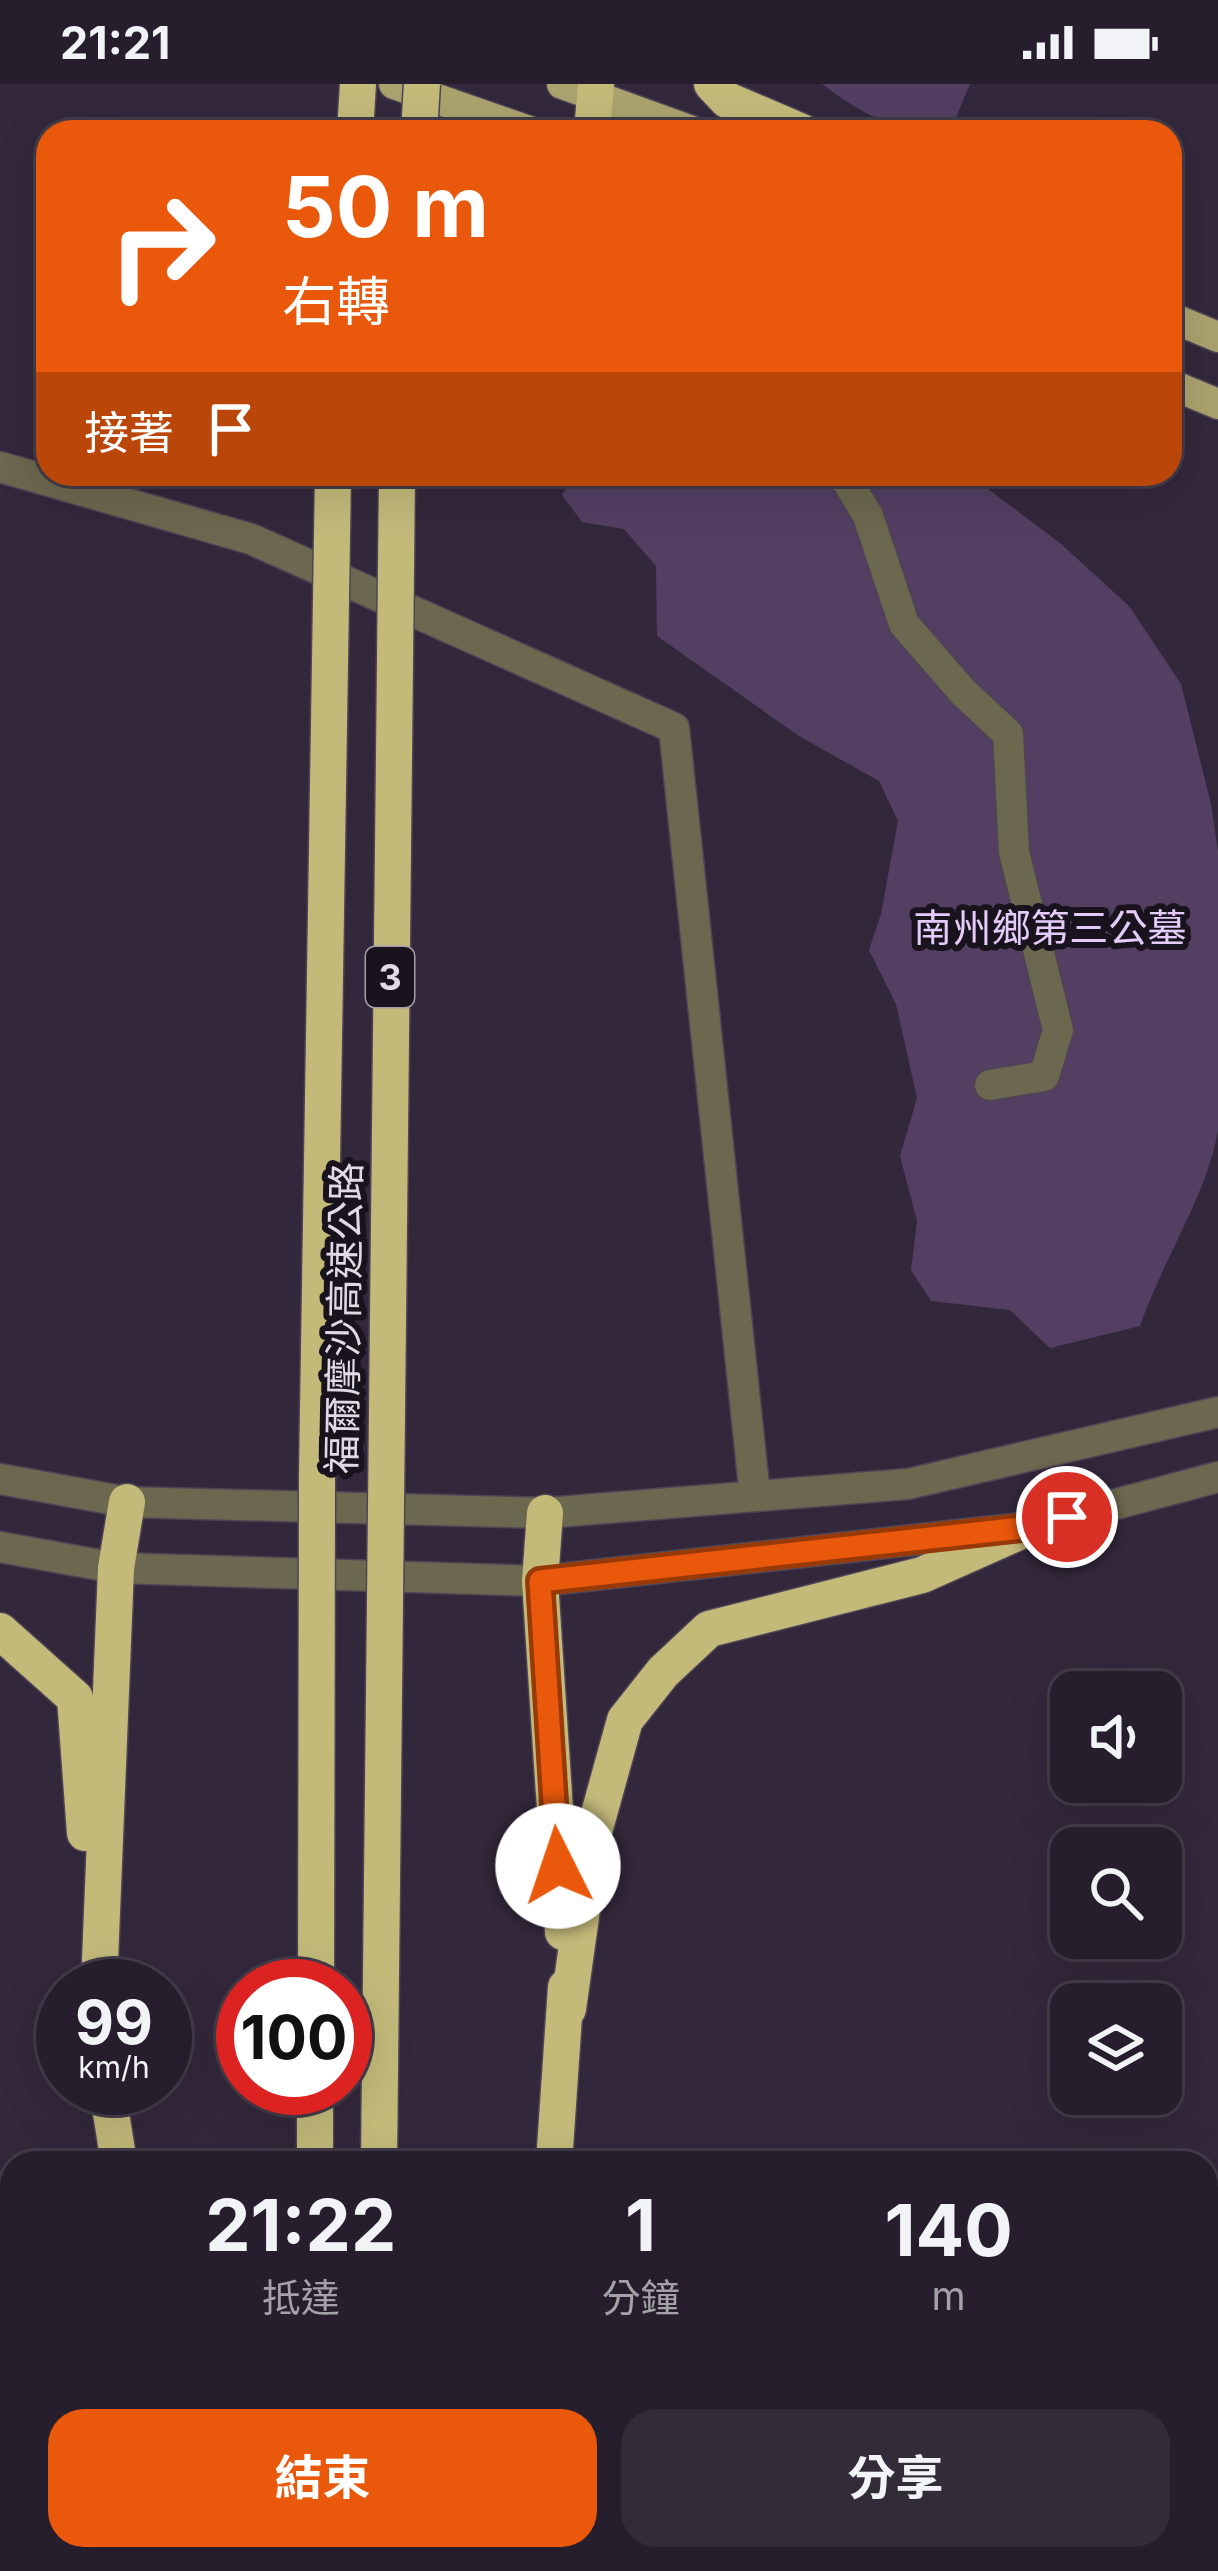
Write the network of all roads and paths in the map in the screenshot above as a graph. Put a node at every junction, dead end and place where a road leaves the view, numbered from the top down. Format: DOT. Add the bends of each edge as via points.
graph roads {
  1 [pos="358,84"];
  2 [pos="394,84"];
  3 [pos="422,84"];
  4 [pos="712,84"];
  5 [pos="585,88"];
  6 [pos="356,120"];
  7 [pos="419,120"];
  8 [pos="498,120"];
  9 [pos="590,120"];
  10 [pos="665,120"];
  11 [pos="774,120"];
  12 [pos="1182,322"];
  13 [pos="1218,337"];
  14 [pos="1182,388"];
  15 [pos="1218,404"];
  16 [pos="0,466"];
  17 [pos="36,476"];
  18 [pos="69,486"];
  19 [pos="333,486"];
  20 [pos="397,486"];
  21 [pos="850,486"];
  22 [pos="990,1084"];
  23 [pos="1218,1412"];
  24 [pos="1218,1477"];
  25 [pos="0,1479"];
  26 [pos="754,1496"];
  27 [pos="127,1502"];
  28 [pos="545,1513"];
  29 [pos="1030,1527"];
  30 [pos="0,1546"];
  31 [pos="116,1568"];
  32 [pos="540,1581"];
  33 [pos="0,1631"];
  34 [pos="96,1959"];
  35 [pos="99,1959"];
  36 [pos="316,1959"];
  37 [pos="568,2009"];
  38 [pos="111,2115"];
  39 [pos="315,2115"];
  40 [pos="117,2151"];
  41 [pos="315,2151"];
  42 [pos="380,2151"];
  43 [pos="555,2151"];
  1 -- 6 [label="highway"];
  2 -- 8 [label="main road"];
  3 -- 7 [label="highway, bridge"];
  4 -- 11 [label="highway" via="727,100"];
  5 -- 9 [label="highway"];
  5 -- 10 [label="main road"];
  12 -- 13 [label="main road"];
  14 -- 15 [label="main road"];
  16 -- 17 [label="street"];
  18 -- 26 [label="street" via="251,539 674,728"];
  19 -- 36 [label="highway, 福爾摩沙高速公路 / 3, bridge"];
  20 -- 42 [label="highway, 福爾摩沙高速公路 / 3, bridge"];
  21 -- 22 [label="street" via="904,624 1008,734 1014,852 1058,1030 1044,1076"];
  23 -- 26 [label="street" via="908,1484"];
  24 -- 29 [label="street"];
  25 -- 27 [label="street"];
  26 -- 28 [label="street"];
  27 -- 28 [label="street"];
  27 -- 31 [label="highway"];
  28 -- 32 [label="highway"];
  29 -- 32 [label="street"];
  29 -- 37 [label="highway" via="922,1575 710,1629 663,1672 625,1720 592,1839"];
  30 -- 31 [label="street"];
  31 -- 32 [label="street"];
  31 -- 35 [label="highway"];
  32 -- 37 [label="highway"];
  33 -- 34 [label="highway" via="75,1698"];
  37 -- 43 [label="highway"];
  38 -- 40 [label="highway"];
  39 -- 41 [label="highway"];
}
